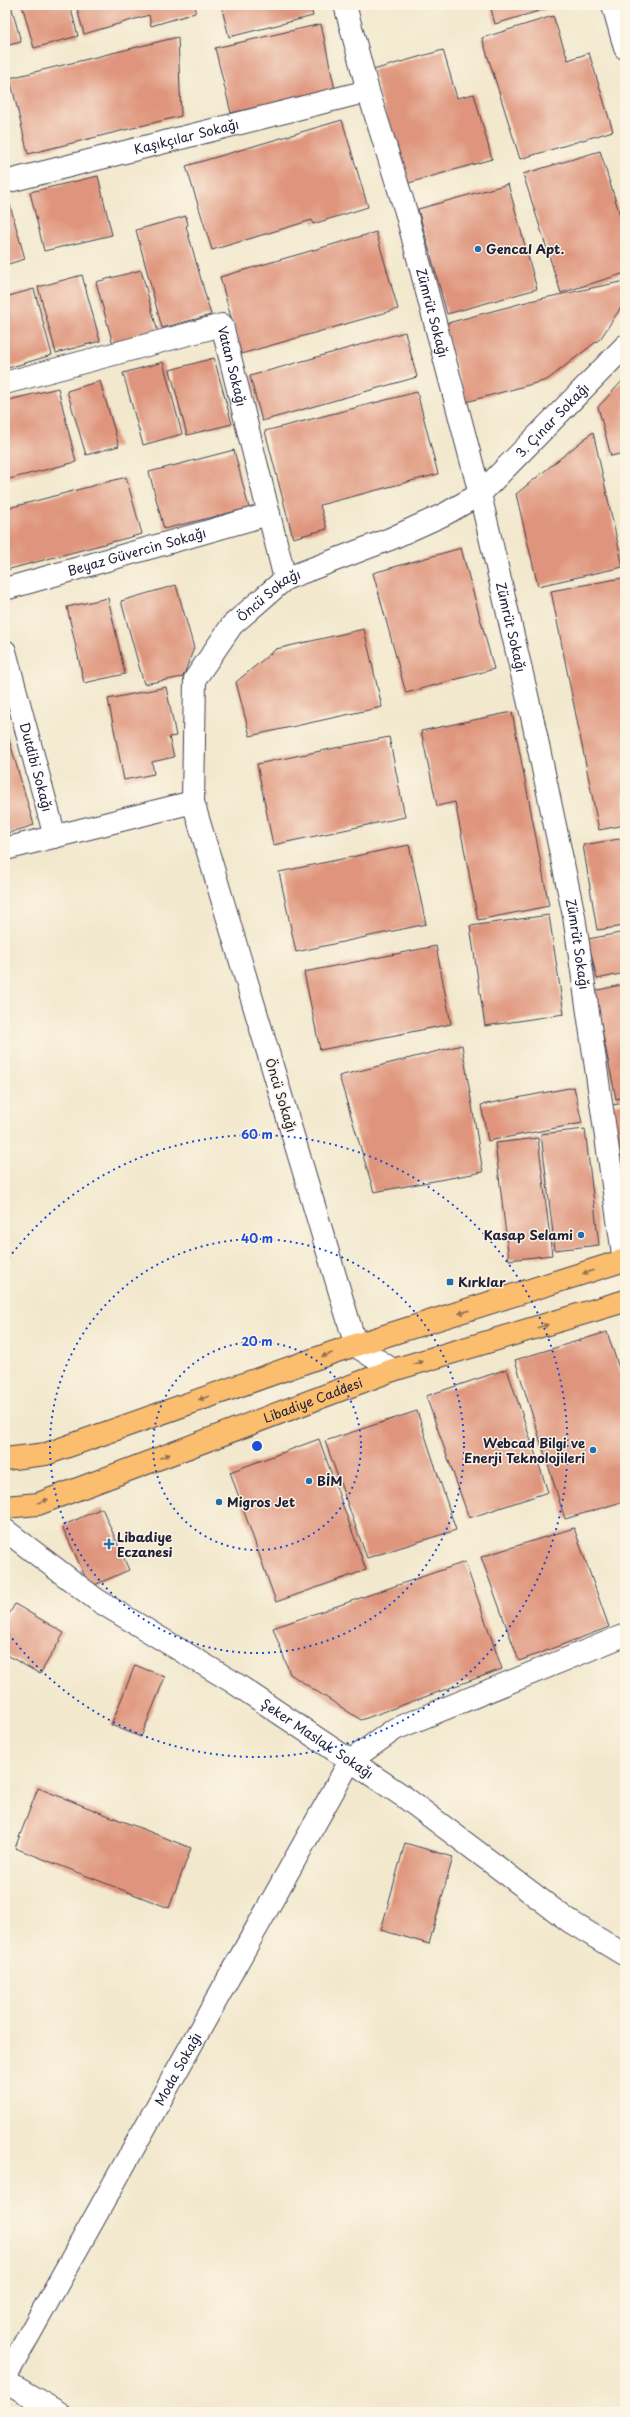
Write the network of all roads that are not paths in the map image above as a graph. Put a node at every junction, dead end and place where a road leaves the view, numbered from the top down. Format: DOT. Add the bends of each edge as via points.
graph roads {
  1 [pos="345,5"];
  2 [pos="613,5"];
  3 [pos="625,48"];
  4 [pos="368,91"];
  5 [pos="5,182"];
  6 [pos="625,346"];
  7 [pos="5,383"];
  8 [pos="480,494"];
  9 [pos="269,514"];
  10 [pos="285,579"];
  11 [pos="5,589"];
  12 [pos="5,651"];
  13 [pos="193,802"];
  14 [pos="54,837"];
  15 [pos="5,850"];
  16 [pos="625,1261"];
  17 [pos="625,1301"];
  18 [pos="356,1346"];
  19 [pos="393,1370"];
  20 [pos="5,1459"];
  21 [pos="5,1507"];
  22 [pos="5,1530"];
  23 [pos="625,1635"];
  24 [pos="350,1761"];
  25 [pos="625,1955"];
  26 [pos="5,2378"];
  27 [pos="5,2381"];
  28 [pos="58,2412"];
  1 -- 4 [label="street, Zümrüt Sokağı"];
  2 -- 3 [label="street"];
  4 -- 5 [label="street, Kaşıkçılar Sokağı"];
  4 -- 8 [label="street, Zümrüt Sokağı" via="406,212"];
  6 -- 8 [label="street, 3. Çınar Sokağı"];
  7 -- 9 [label="street, Vatan Sokağı" via="222,325"];
  8 -- 10 [label="street, Öncü Sokağı" via="445,514 390,539"];
  8 -- 16 [label="street, Zümrüt Sokağı" via="533,721 574,916"];
  9 -- 10 [label="street, Vatan Sokağı"];
  9 -- 11 [label="street, Beyaz Güvercin Sokağı"];
  10 -- 13 [label="street, Öncü Sokağı" via="232,625 195,679"];
  12 -- 14 [label="street, Dutdibi Sokağı"];
  13 -- 14 [label="street"];
  13 -- 18 [label="street, Öncü Sokağı"];
  14 -- 15 [label="street"];
  16 -- 18 [label="main road, one-way"];
  19 -- 17 [label="main road, Libadiye Caddesi, one-way"];
  18 -- 19 [label="street"];
  18 -- 20 [label="main road, one-way" via="46,1454"];
  21 -- 19 [label="main road, Libadiye Caddesi, one-way" via="38,1504"];
  22 -- 24 [label="street, Şeker Maslak Sokağı" via="97,1600 233,1682"];
  23 -- 24 [label="street" via="395,1729"];
  24 -- 25 [label="street, Şeker Maslak Sokağı" via="403,1796 569,1921"];
  24 -- 26 [label="street, Moda Sokağı"];
  27 -- 28 [label="street"];
}
